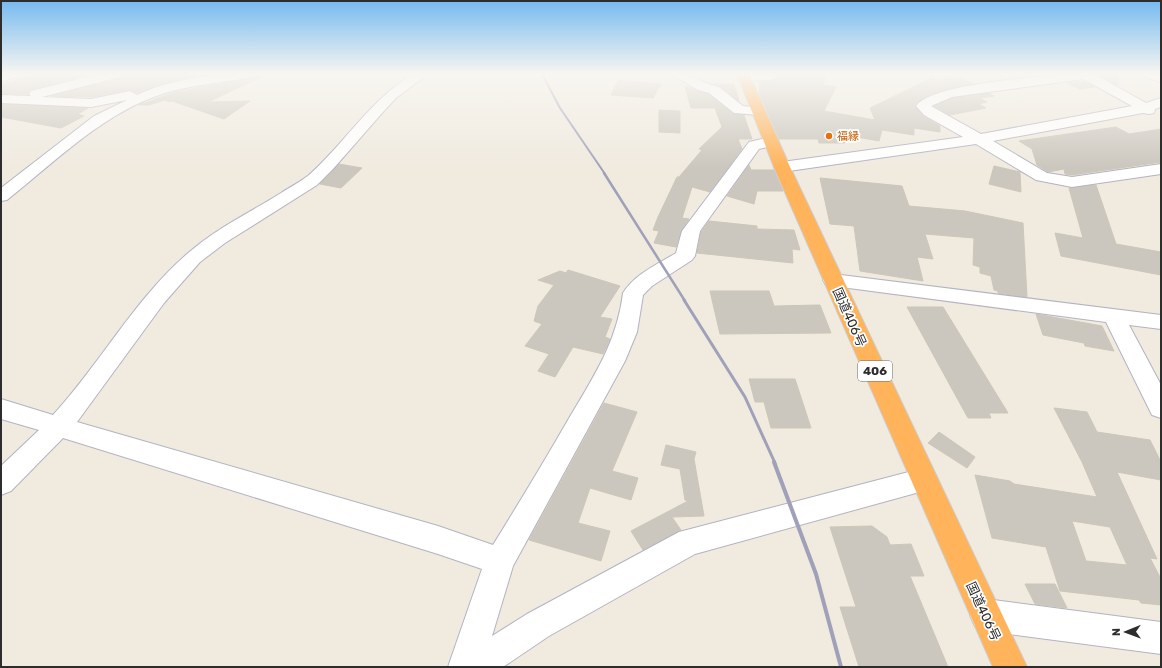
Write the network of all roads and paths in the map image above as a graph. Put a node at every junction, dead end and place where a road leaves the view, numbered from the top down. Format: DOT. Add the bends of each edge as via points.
graph roads {
  1 [pos="127,105"];
  2 [pos="382,105"];
  3 [pos="733,105"];
  4 [pos="756,105"];
  5 [pos="924,105"];
  6 [pos="1140,105"];
  7 [pos="1153,105"];
  8 [pos="1145,108"];
  9 [pos="758,111"];
  10 [pos="1161,116"];
  11 [pos="979,138"];
  12 [pos="771,142"];
  13 [pos="782,167"];
  14 [pos="1158,173"];
  15 [pos="1,196"];
  16 [pos="834,280"];
  17 [pos="1114,317"];
  18 [pos="1161,322"];
  19 [pos="1161,408"];
  20 [pos="1,409"];
  21 [pos="59,427"];
  22 [pos="924,480"];
  23 [pos="1,483"];
  24 [pos="500,561"];
  25 [pos="986,615"];
  26 [pos="1161,638"];
  27 [pos="465,667"];
  28 [pos="473,667"];
  29 [pos="1010,667"];
  1 -- 15 [label="street" via="99,119"];
  2 -- 21 [label="street" via="312,180 223,236 181,269"];
  3 -- 9 [label="street" via="739,110"];
  4 -- 9 [label="highway, 国道406号 / 406"];
  5 -- 11 [label="street" via="929,112"];
  6 -- 8 [label="street"];
  7 -- 8 [label="street"];
  8 -- 10 [label="street"];
  8 -- 11 [label="street"];
  9 -- 12 [label="highway, 国道406号 / 406"];
  11 -- 13 [label="street"];
  11 -- 14 [label="street" via="1042,178 1072,182"];
  12 -- 13 [label="highway, 国道406号 / 406"];
  12 -- 24 [label="street" via="754,145 691,231 685,256 645,281 633,293 626,332 614,361"];
  13 -- 16 [label="highway, 国道406号 / 406"];
  16 -- 17 [label="street"];
  16 -- 22 [label="highway, 国道406号 / 406"];
  17 -- 18 [label="street"];
  17 -- 19 [label="street"];
  20 -- 21 [label="street"];
  21 -- 23 [label="street"];
  21 -- 24 [label="street" via="438,540"];
  22 -- 25 [label="highway, 国道406号 / 406"];
  22 -- 28 [label="street" via="689,542 538,625"];
  24 -- 27 [label="street"];
  25 -- 26 [label="street"];
  25 -- 29 [label="highway, 国道406号 / 406"];
}
